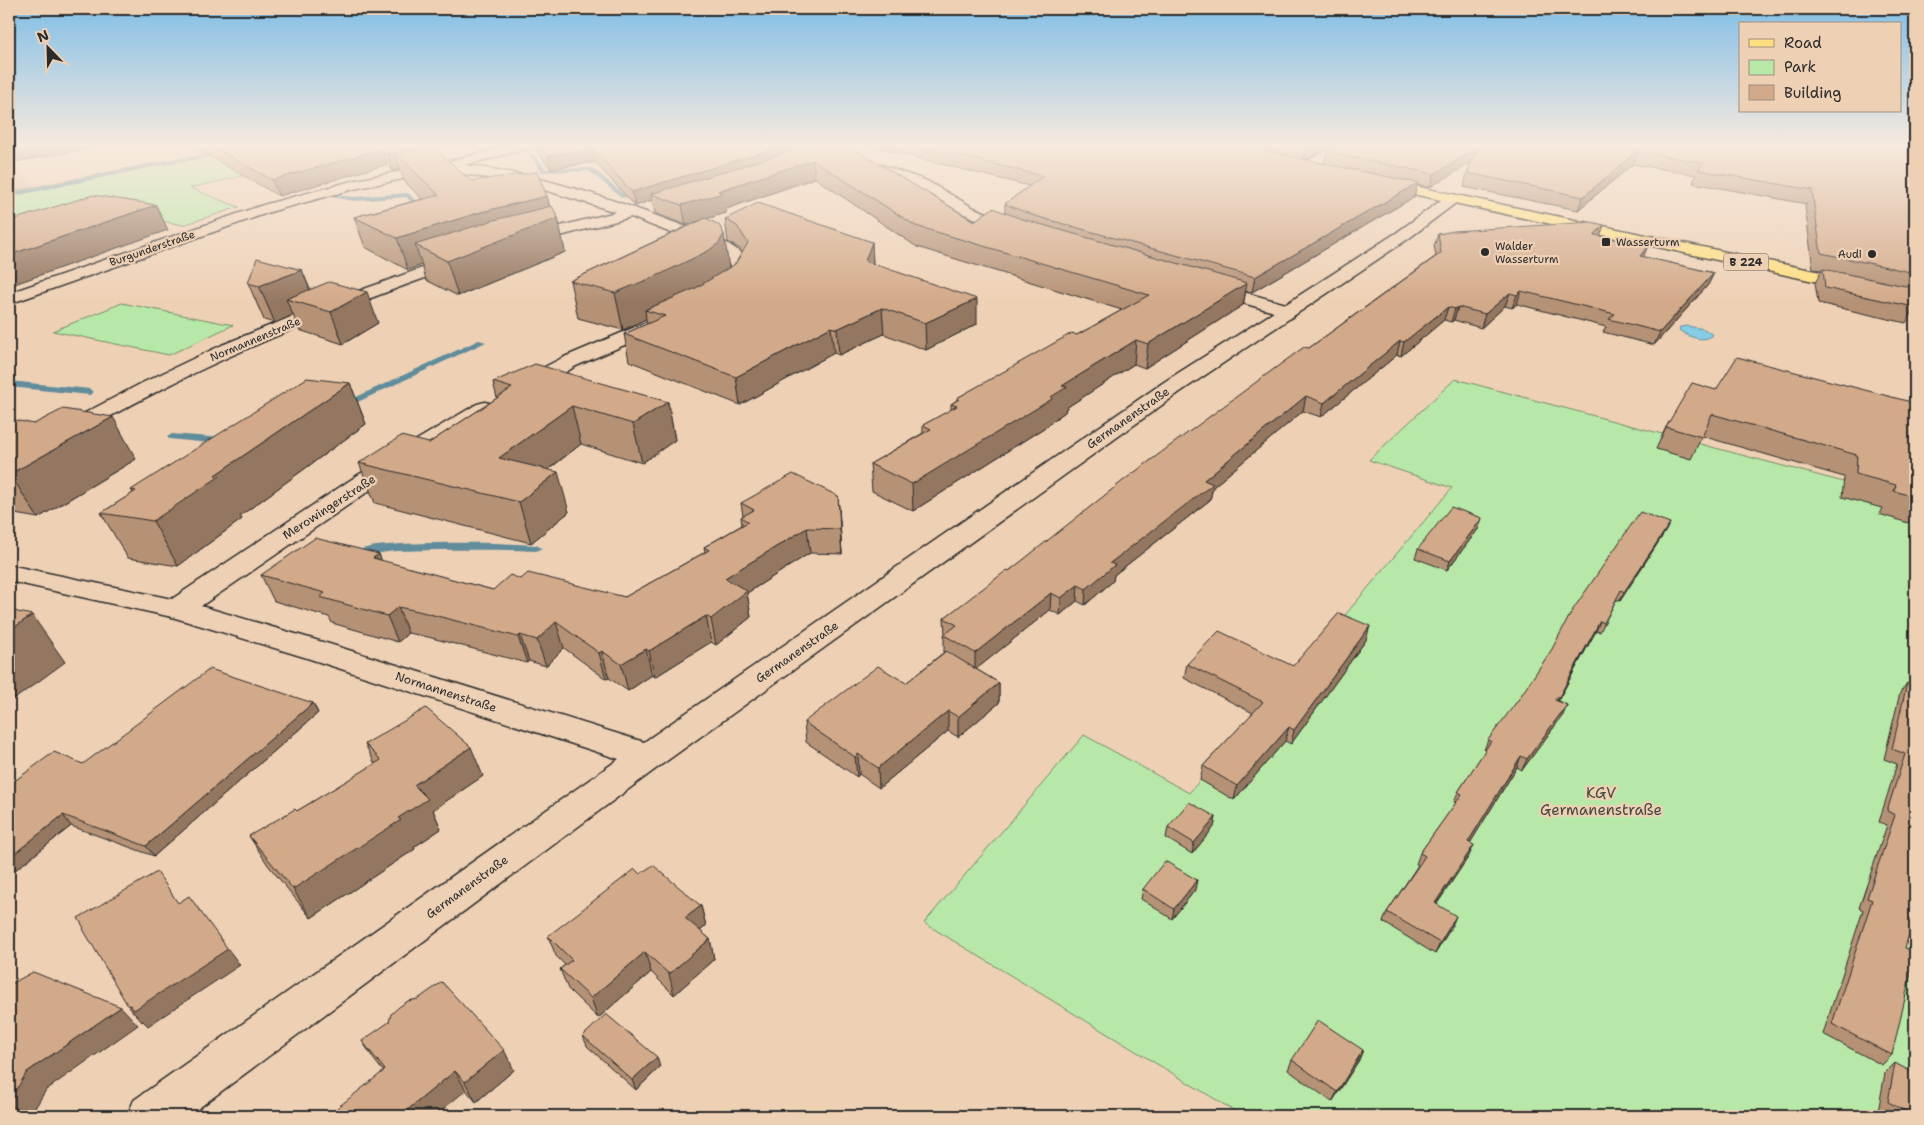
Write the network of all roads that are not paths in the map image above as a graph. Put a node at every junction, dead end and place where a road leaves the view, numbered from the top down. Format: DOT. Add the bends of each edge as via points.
graph roads {
  1 [pos="311,196"];
  2 [pos="587,196"];
  3 [pos="944,196"];
  4 [pos="1441,196"];
  5 [pos="1452,199"];
  6 [pos="659,206"];
  7 [pos="632,212"];
  8 [pos="1028,235"];
  9 [pos="506,246"];
  10 [pos="478,254"];
  11 [pos="1194,284"];
  12 [pos="1915,298"];
  13 [pos="9,299"];
  14 [pos="705,300"];
  15 [pos="1288,310"];
  16 [pos="675,316"];
  17 [pos="9,462"];
  18 [pos="9,573"];
  19 [pos="177,609"];
  20 [pos="650,756"];
  21 [pos="150,1116"];
  1 -- 13 [label="street, Burgunderstraße" via="268,208"];
  2 -- 7 [label="street"];
  3 -- 8 [label="street" via="969,211"];
  4 -- 5 [label="main road, B 224"];
  5 -- 12 [label="main road, B 224"];
  5 -- 15 [label="street, Germanenstraße" via="1402,236"];
  6 -- 7 [label="street"];
  7 -- 9 [label="street"];
  7 -- 14 [label="street" via="732,254 740,268 732,282"];
  10 -- 17 [label="street, Normannenstraße" via="379,288 205,361"];
  11 -- 15 [label="street"];
  15 -- 20 [label="street, Germanenstraße" via="1172,387"];
  16 -- 19 [label="street, Merowingerstraße" via="569,362 440,434"];
  18 -- 19 [label="street, Normannenstraße"];
  19 -- 20 [label="street, Normannenstraße"];
  20 -- 21 [label="street, Germanenstraße"];
}
